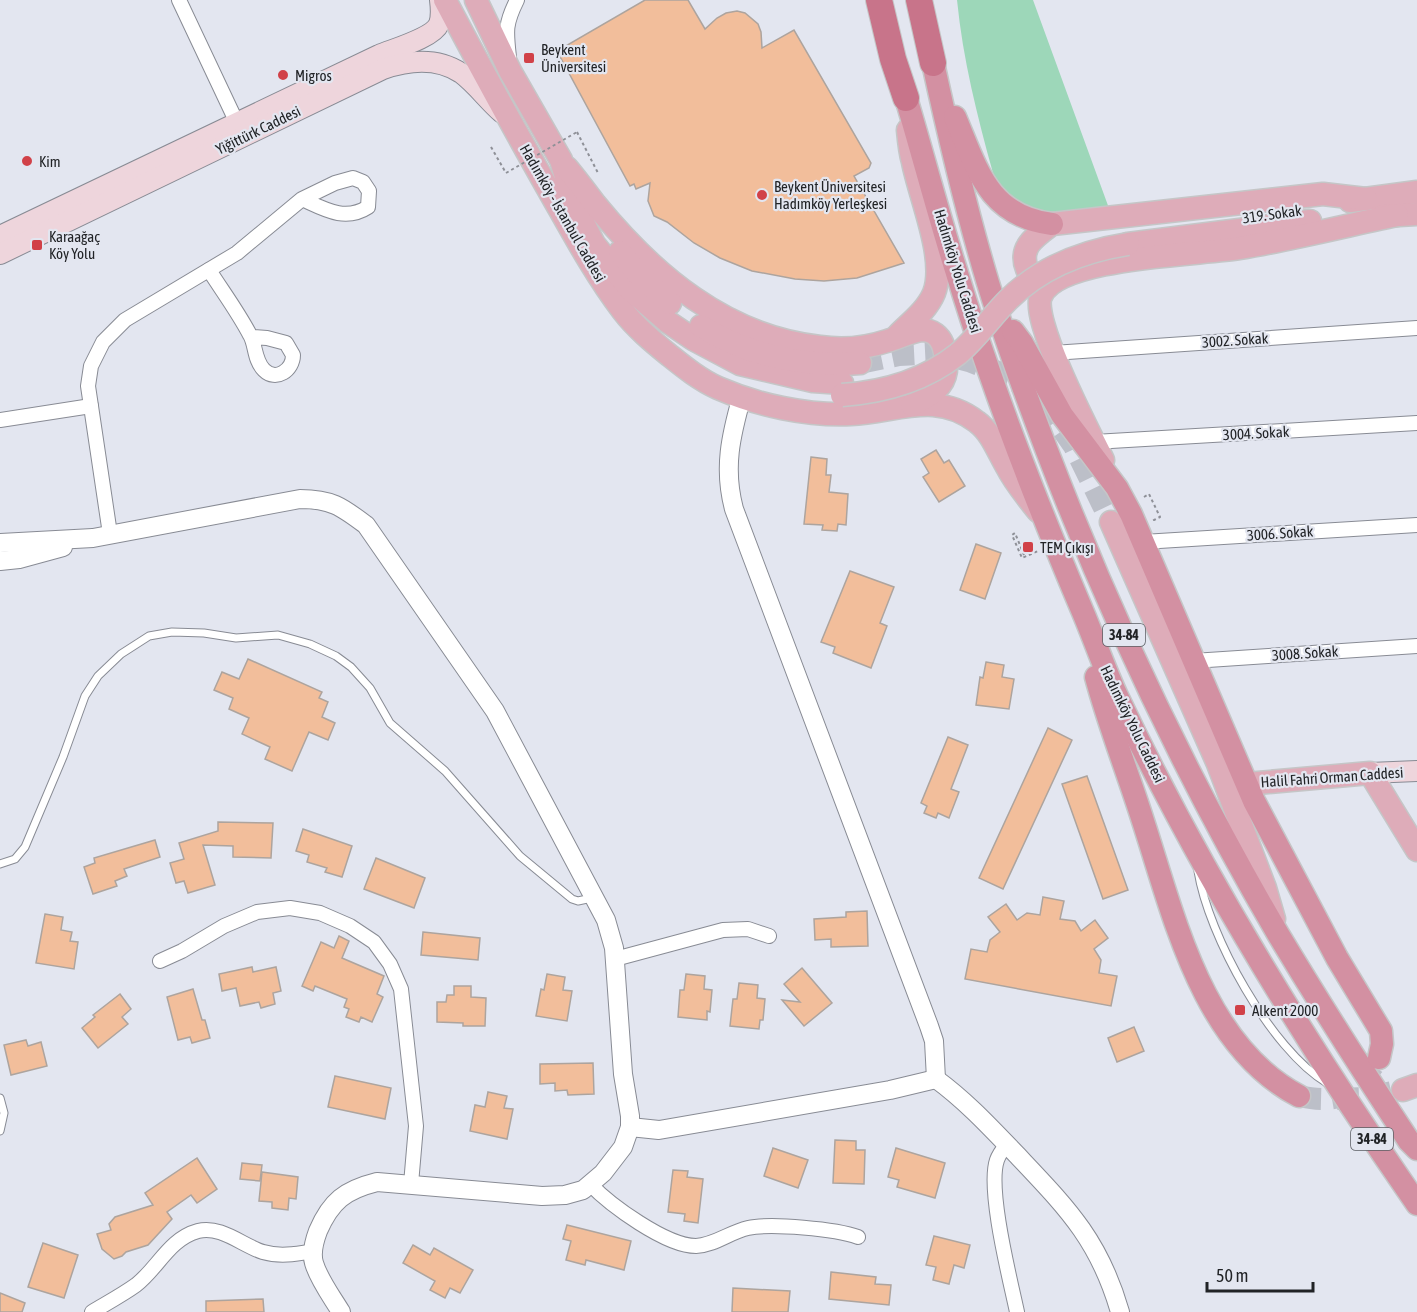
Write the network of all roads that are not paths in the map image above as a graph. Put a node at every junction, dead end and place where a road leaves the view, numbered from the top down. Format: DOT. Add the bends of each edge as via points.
graph roads {
  1 [pos="179,0"];
  2 [pos="440,0"];
  3 [pos="445,0"];
  4 [pos="476,0"];
  5 [pos="517,0"];
  6 [pos="879,0"];
  7 [pos="919,0"];
  8 [pos="423,37"];
  9 [pos="426,62"];
  10 [pos="933,63"];
  11 [pos="510,71"];
  12 [pos="906,98"];
  13 [pos="508,118"];
  14 [pos="237,123"];
  15 [pos="561,160"];
  16 [pos="1417,192"];
  17 [pos="1366,198"];
  18 [pos="302,199"];
  19 [pos="1407,214"];
  20 [pos="1052,224"];
  21 [pos="0,236"];
  22 [pos="1127,238"];
  23 [pos="0,254"];
  24 [pos="209,270"];
  25 [pos="1048,285"];
  26 [pos="610,292"];
  27 [pos="1001,321"];
  28 [pos="1417,328"];
  29 [pos="252,337"];
  30 [pos="892,340"];
  31 [pos="1053,352"];
  32 [pos="861,363"];
  33 [pos="842,389"];
  34 [pos="742,396"];
  35 [pos="912,405"];
  36 [pos="91,406"];
  37 [pos="0,420"];
  38 [pos="1417,423"];
  39 [pos="1094,442"];
  40 [pos="1117,488"];
  41 [pos="1043,517"];
  42 [pos="1111,522"];
  43 [pos="1417,525"];
  44 [pos="102,536"];
  45 [pos="1143,542"];
  46 [pos="0,543"];
  47 [pos="0,561"];
  48 [pos="1084,614"];
  49 [pos="1417,646"];
  50 [pos="1193,661"];
  51 [pos="1417,771"];
  52 [pos="1370,773"];
  53 [pos="1246,784"];
  54 [pos="1417,850"];
  55 [pos="0,864"];
  56 [pos="595,897"];
  57 [pos="1279,935"];
  58 [pos="769,936"];
  59 [pos="615,959"];
  60 [pos="160,961"];
  61 [pos="1371,1064"];
  62 [pos="936,1078"];
  63 [pos="1299,1096"];
  64 [pos="0,1098"];
  65 [pos="630,1127"];
  66 [pos="0,1131"];
  67 [pos="1007,1144"];
  68 [pos="1414,1148"];
  69 [pos="411,1184"];
  70 [pos="590,1184"];
  71 [pos="1417,1204"];
  72 [pos="858,1237"];
  73 [pos="314,1251"];
  74 [pos="92,1312"];
  75 [pos="342,1312"];
  76 [pos="1017,1312"];
  77 [pos="1120,1312"];
  1 -- 14 [label="street"];
  2 -- 8 [label="main road" via="438,26"];
  3 -- 13 [label="main road, Hadımköy - İstanbul Caddesi"];
  4 -- 11 [label="main road, Hadımköy - İstanbul Caddesi"];
  5 -- 11 [label="street" via="508,18"];
  6 -- 12 [label="highway"];
  7 -- 10 [label="highway"];
  8 -- 9 [label="main road" via="432,48"];
  8 -- 14 [label="main road, Yiğittürk Caddesi" via="379,54"];
  9 -- 13 [label="main road, Yiğittürk Caddesi" via="461,73"];
  9 -- 23 [label="main road, Yiğittürk Caddesi" via="403,62 383,69"];
  10 -- 20 [label="highway" via="973,161 992,192 1019,216"];
  10 -- 27 [label="highway, Hadımköy Yolu Caddesi / 34-84" via="963,194"];
  11 -- 15 [label="main road, Hadımköy - İstanbul Caddesi"];
  12 -- 30 [label="main road" via="912,160 938,273 926,308"];
  12 -- 41 [label="highway, Hadımköy Yolu Caddesi / 34-84" via="969,312"];
  13 -- 26 [label="main road, Hadımköy - İstanbul Caddesi"];
  14 -- 21 [label="main road, Yiğittürk Caddesi"];
  15 -- 30 [label="main road" via="595,204 651,264 698,303 774,337 820,347 856,347"];
  15 -- 32 [label="main road" via="589,214 638,274 684,315 734,344 761,352 818,363"];
  15 -- 33 [label="main road, Hadımköy - İstanbul Caddesi" via="575,207 594,244 631,290 668,322 740,364"];
  16 -- 17 [label="main road, 319. Sokak"];
  17 -- 20 [label="main road" via="1313,195"];
  17 -- 22 [label="main road, 319. Sokak"];
  18 -- 24 [label="street" via="237,253"];
  19 -- 22 [label="main road, 319. Sokak"];
  19 -- 25 [label="main road" via="1237,249 1118,261"];
  20 -- 25 [label="main road" via="1027,247 1023,260 1029,274 1038,283"];
  22 -- 33 [label="main road" via="1096,238 1054,253 1029,267 954,341 911,370"];
  24 -- 29 [label="street"];
  24 -- 36 [label="street" via="124,320 103,342 88,386"];
  25 -- 31 [label="main road" via="1040,297 1040,315"];
  26 -- 33 [label="main road, Hadımköy - İstanbul Caddesi" via="709,362 788,388"];
  26 -- 34 [label="main road" via="647,337 679,363 718,388"];
  27 -- 40 [label="highway" via="1022,343 1062,415"];
  27 -- 57 [label="highway, Hadımköy Yolu Caddesi / 34-84" via="1086,550 1152,698 1197,789"];
  28 -- 31 [label="street, 3002. Sokak"];
  30 -- 35 [label="main road" via="921,330 930,331 944,346 947,371 942,384"];
  31 -- 39 [label="main road"];
  34 -- 35 [label="main road" via="819,413 850,414"];
  34 -- 62 [label="street" via="730,442 729,493 929,1026"];
  35 -- 41 [label="main road" via="940,404 979,423"];
  36 -- 37 [label="street"];
  36 -- 44 [label="street"];
  38 -- 39 [label="street, 3004. Sokak"];
  39 -- 40 [label="main road"];
  40 -- 45 [label="highway"];
  41 -- 48 [label="highway, Hadımköy Yolu Caddesi / 34-84"];
  42 -- 57 [label="main road" via="1218,764"];
  43 -- 45 [label="street, 3006. Sokak"];
  44 -- 46 [label="street"];
  44 -- 47 [label="street" via="42,554"];
  44 -- 56 [label="street" via="300,499 321,499 343,508 366,525 495,711"];
  45 -- 50 [label="highway"];
  48 -- 63 [label="highway" via="1102,700 1191,963 1220,1019 1249,1058 1277,1085"];
  48 -- 71 [label="highway, Hadımköy Yolu Caddesi / 34-84" via="1117,696 1195,848 1263,966"];
  49 -- 50 [label="street, 3008. Sokak"];
  50 -- 53 [label="highway"];
  51 -- 52 [label="main road, Halil Fahri Orman Caddesi"];
  52 -- 53 [label="main road, Halil Fahri Orman Caddesi"];
  52 -- 54 [label="main road"];
  53 -- 61 [label="highway" via="1336,958 1381,1031 1382,1044"];
  55 -- 56 [label="lane" via="15,859 25,847 84,696 121,654 149,636 172,632 236,638 265,634 310,644 351,667 370,688 390,723 445,771 519,856 578,902"];
  56 -- 59 [label="street" via="606,920"];
  57 -- 61 [label="highway, Hadımköy Yolu Caddesi / 34-84"];
  58 -- 59 [label="street" via="748,929 723,930"];
  59 -- 65 [label="street"];
  60 -- 69 [label="street" via="257,912 290,908 320,913 374,942 401,989 416,1126"];
  61 -- 68 [label="highway, 34-84"];
  62 -- 65 [label="street" via="890,1090 659,1130"];
  62 -- 67 [label="street" via="970,1105"];
  64 -- 66 [label="lane" via="4,1113"];
  65 -- 70 [label="street" via="623,1147"];
  67 -- 76 [label="street" via="996,1161 994,1175 997,1214"];
  67 -- 77 [label="street" via="1074,1217 1093,1245"];
  69 -- 70 [label="street" via="542,1196 565,1195"];
  69 -- 73 [label="street" via="377,1182 356,1187 338,1199 326,1213"];
  70 -- 72 [label="street" via="623,1212 655,1231 696,1246 760,1226 826,1230"];
  73 -- 74 [label="street" via="278,1255 232,1236 200,1230 171,1247 137,1284"];
  73 -- 75 [label="street" via="313,1261"];
}
